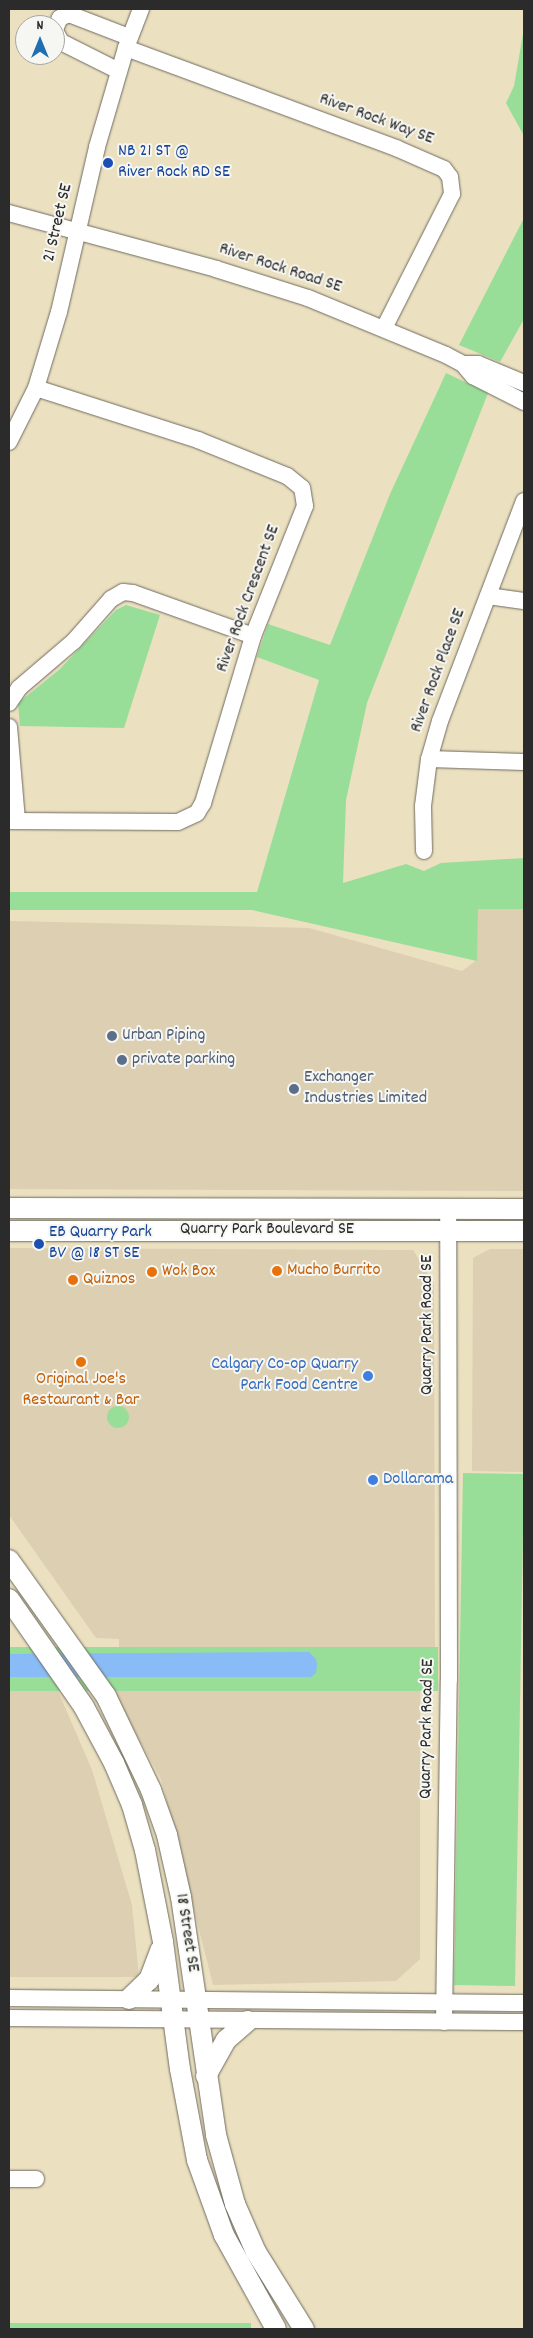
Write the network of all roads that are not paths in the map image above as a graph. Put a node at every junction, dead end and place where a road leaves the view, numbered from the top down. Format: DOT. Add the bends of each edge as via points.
graph roads {
  1 [pos="141,9"];
  2 [pos="65,16"];
  3 [pos="128,43"];
  4 [pos="65,44"];
  5 [pos="119,71"];
  6 [pos="9,213"];
  7 [pos="78,233"];
  8 [pos="384,328"];
  9 [pos="463,364"];
  10 [pos="524,383"];
  11 [pos="36,388"];
  12 [pos="524,402"];
  13 [pos="9,442"];
  14 [pos="524,501"];
  15 [pos="488,596"];
  16 [pos="524,601"];
  17 [pos="253,636"];
  18 [pos="9,703"];
  19 [pos="9,727"];
  20 [pos="429,759"];
  21 [pos="524,762"];
  22 [pos="13,821"];
  23 [pos="424,851"];
  24 [pos="9,1208"];
  25 [pos="448,1209"];
  26 [pos="524,1209"];
  27 [pos="9,1231"];
  28 [pos="524,1231"];
  29 [pos="448,1232"];
  30 [pos="9,1560"];
  31 [pos="9,1599"];
  32 [pos="163,1942"];
  33 [pos="9,1998"];
  34 [pos="128,1999"];
  35 [pos="170,1999"];
  36 [pos="444,2003"];
  37 [pos="524,2003"];
  38 [pos="198,2010"];
  39 [pos="9,2018"];
  40 [pos="174,2020"];
  41 [pos="248,2021"];
  42 [pos="444,2022"];
  43 [pos="524,2022"];
  44 [pos="206,2076"];
  45 [pos="9,2179"];
  46 [pos="36,2179"];
  47 [pos="276,2329"];
  48 [pos="304,2329"];
  1 -- 3 [label="street, 21 Street SE"];
  2 -- 3 [label="street" via="70,14"];
  3 -- 5 [label="street, 21 Street SE"];
  3 -- 8 [label="street, River Rock Way SE" via="444,169 450,178 452,194"];
  4 -- 5 [label="street"];
  5 -- 7 [label="street, 21 Street SE" via="96,148"];
  6 -- 7 [label="street, River Rock Road SE"];
  7 -- 8 [label="street, River Rock Road SE" via="257,281"];
  7 -- 11 [label="street, 21 Street SE"];
  8 -- 9 [label="street, River Rock Road SE"];
  9 -- 10 [label="street, River Rock Road SE" via="478,364"];
  9 -- 12 [label="street, River Rock Road SE" via="473,376"];
  11 -- 13 [label="street, 21 Street SE"];
  11 -- 17 [label="street, River Rock Crescent SE" via="198,440 287,476 302,488 305,506"];
  14 -- 15 [label="street, River Rock Place SE"];
  15 -- 16 [label="street, River Rock Place SE"];
  15 -- 20 [label="street, River Rock Place SE"];
  17 -- 18 [label="street" via="123,592 111,599 74,641 19,688"];
  17 -- 22 [label="street, River Rock Crescent SE" via="203,803 192,817 178,822"];
  19 -- 22 [label="street"];
  20 -- 21 [label="street, River Rock Place SE"];
  20 -- 23 [label="street, River Rock Place SE" via="423,806"];
  24 -- 25 [label="main road, Quarry Park Boulevard SE"];
  25 -- 26 [label="main road, Quarry Park Boulevard SE"];
  25 -- 29 [label="street, Quarry Park Road SE"];
  27 -- 29 [label="main road, Quarry Park Boulevard SE"];
  28 -- 29 [label="main road, Quarry Park Boulevard SE"];
  29 -- 36 [label="street, Quarry Park Road SE" via="449,1680"];
  30 -- 38 [label="main road, 18 Street SE" via="106,1696 133,1748 167,1835 181,1897"];
  31 -- 32 [label="main road, 18 Street SE" via="84,1707 114,1763 145,1850"];
  32 -- 34 [label="main road" via="154,1972"];
  32 -- 35 [label="main road, 18 Street SE"];
  33 -- 34 [label="street"];
  34 -- 35 [label="street"];
  35 -- 38 [label="street"];
  35 -- 40 [label="main road, 18 Street SE"];
  36 -- 37 [label="street"];
  36 -- 38 [label="street"];
  36 -- 42 [label="street, Quarry Park Road SE"];
  38 -- 40 [label="street"];
  38 -- 41 [label="street"];
  38 -- 44 [label="main road, 18 Street SE"];
  39 -- 40 [label="street"];
  40 -- 47 [label="main road, 18 Street SE" via="187,2115 208,2198 240,2267"];
  41 -- 42 [label="street"];
  41 -- 44 [label="main road" via="226,2040"];
  42 -- 43 [label="street"];
  44 -- 48 [label="main road, 18 Street SE" via="216,2135 236,2204 256,2252"];
  45 -- 46 [label="street"];
}
